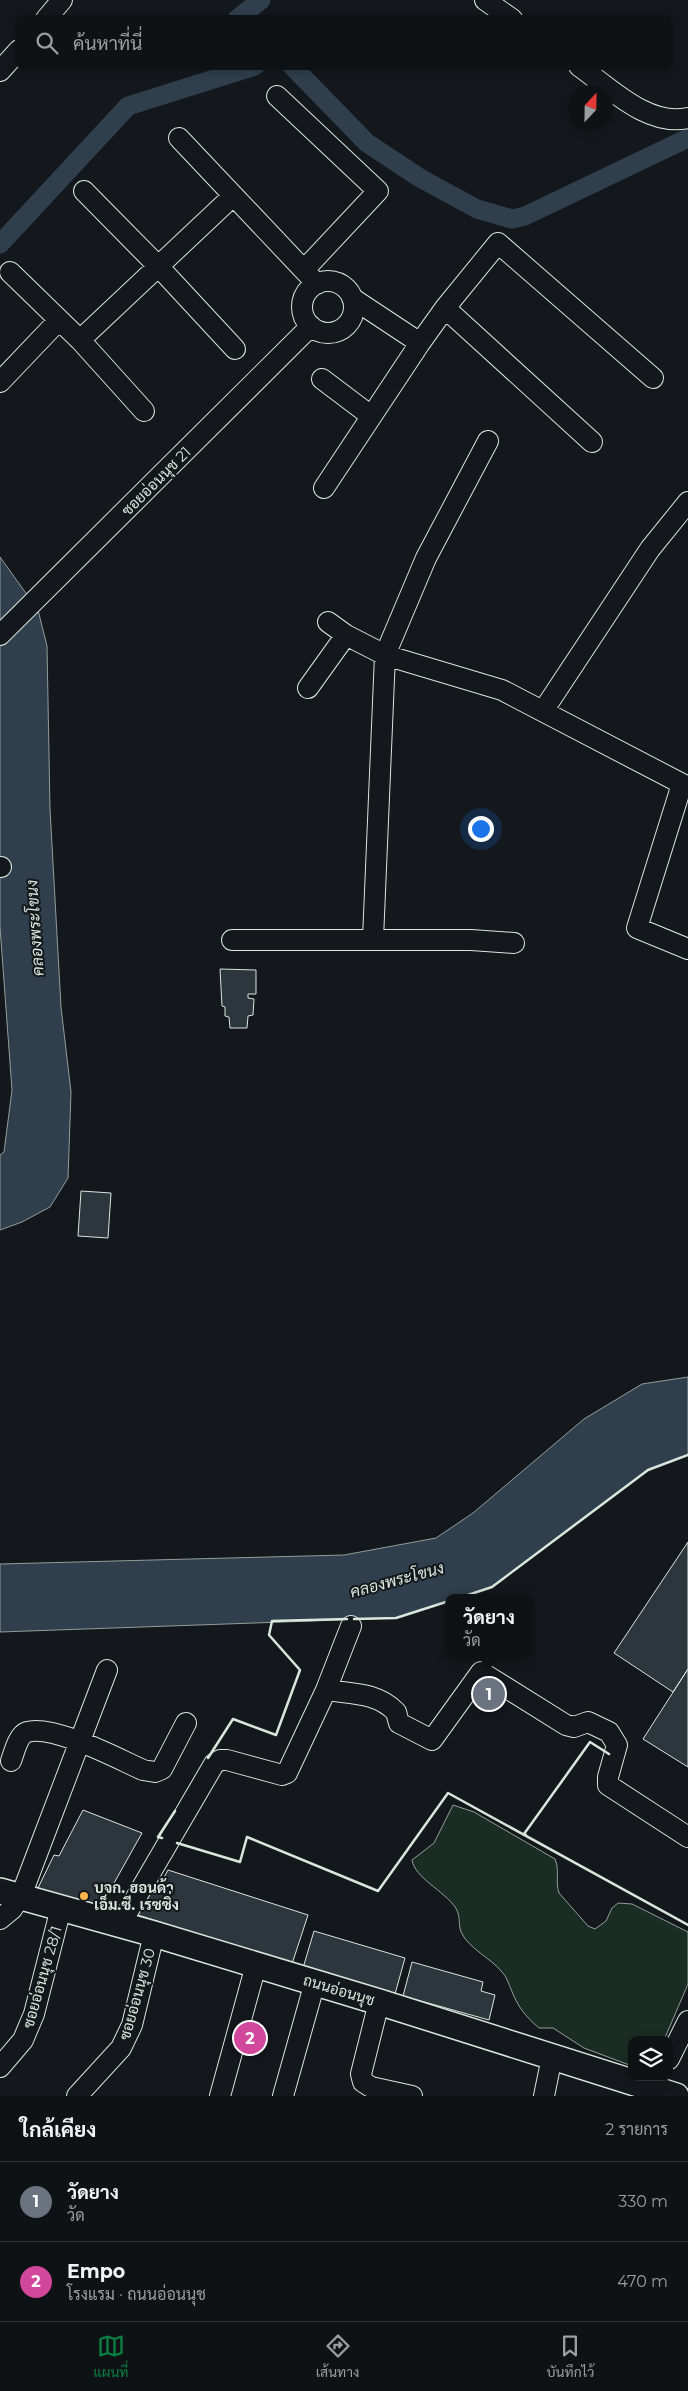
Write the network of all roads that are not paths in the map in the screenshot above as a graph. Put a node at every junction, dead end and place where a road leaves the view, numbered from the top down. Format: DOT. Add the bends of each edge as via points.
graph roads {
  1 [pos="62,0"];
  2 [pos="485,0"];
  3 [pos="49,15"];
  4 [pos="506,15"];
  5 [pos="15,54"];
  6 [pos="585,70"];
  7 [pos="0,71"];
  8 [pos="277,96"];
  9 [pos="688,118"];
  10 [pos="178,138"];
  11 [pos="84,191"];
  12 [pos="233,196"];
  13 [pos="158,266"];
  14 [pos="10,272"];
  15 [pos="310,277"];
  16 [pos="352,298"];
  17 [pos="445,308"];
  18 [pos="59,320"];
  19 [pos="311,326"];
  20 [pos="80,340"];
  21 [pos="420,343"];
  22 [pos="235,348"];
  23 [pos="653,378"];
  24 [pos="322,379"];
  25 [pos="0,382"];
  26 [pos="144,411"];
  27 [pos="371,416"];
  28 [pos="488,441"];
  29 [pos="592,442"];
  30 [pos="324,488"];
  31 [pos="688,502"];
  32 [pos="328,622"];
  33 [pos="0,635"];
  34 [pos="346,635"];
  35 [pos="385,655"];
  36 [pos="308,688"];
  37 [pos="543,711"];
  38 [pos="685,786"];
  39 [pos="373,939"];
  40 [pos="232,940"];
  41 [pos="514,943"];
  42 [pos="688,949"];
  43 [pos="351,1626"];
  44 [pos="107,1670"];
  45 [pos="326,1690"];
  46 [pos="186,1724"];
  47 [pos="80,1742"];
  48 [pos="11,1761"];
  49 [pos="688,1837"];
  50 [pos="7,1904"];
  51 [pos="59,1915"];
  52 [pos="120,1925"];
  53 [pos="152,1941"];
  54 [pos="254,1973"];
  55 [pos="312,1990"];
  56 [pos="377,2010"];
  57 [pos="688,2021"];
  58 [pos="673,2051"];
  59 [pos="0,2067"];
  60 [pos="549,2075"];
  61 [pos="664,2087"];
  62 [pos="76,2096"];
  63 [pos="220,2096"];
  64 [pos="283,2096"];
  65 [pos="412,2096"];
  66 [pos="622,2096"];
  1 -- 3 [label="street"];
  2 -- 4 [label="street"];
  5 -- 7 [label="street"];
  6 -- 9 [label="street" via="646,114 676,121"];
  8 -- 15 [label="street" via="378,191"];
  10 -- 12 [label="street"];
  11 -- 13 [label="street"];
  12 -- 13 [label="street"];
  12 -- 15 [label="street"];
  13 -- 20 [label="street"];
  13 -- 22 [label="street"];
  14 -- 18 [label="street"];
  15 -- 16 [label="street" via="341,285"];
  15 -- 19 [label="street" via="303,304 306,320"];
  16 -- 19 [label="street" via="353,315 343,329 326,333"];
  16 -- 21 [label="street"];
  17 -- 21 [label="street"];
  17 -- 23 [label="street" via="498,243"];
  17 -- 29 [label="street"];
  18 -- 20 [label="street"];
  18 -- 25 [label="street"];
  19 -- 33 [label="street, ซอยอ่อนนุช 21"];
  20 -- 26 [label="street"];
  21 -- 27 [label="street"];
  24 -- 27 [label="street"];
  27 -- 30 [label="street"];
  28 -- 35 [label="street" via="426,558"];
  31 -- 37 [label="street" via="650,549"];
  32 -- 34 [label="street"];
  34 -- 35 [label="street"];
  34 -- 36 [label="street"];
  35 -- 37 [label="street" via="502,690"];
  35 -- 39 [label="street"];
  37 -- 38 [label="street"];
  38 -- 42 [label="street" via="637,928"];
  39 -- 40 [label="street"];
  39 -- 41 [label="street"];
  43 -- 45 [label="street"];
  44 -- 47 [label="street"];
  45 -- 49 [label="street" via="364,1694 380,1700 396,1712 399,1723 432,1740 481,1672 566,1725 574,1727 588,1722 609,1732 617,1744 608,1785"];
  45 -- 52 [label="street" via="287,1773 282,1775 228,1760 214,1764"];
  46 -- 47 [label="street" via="162,1769 155,1772 143,1770"];
  47 -- 48 [label="street" via="56,1734 27,1732"];
  47 -- 50 [label="street"];
  50 -- 51 [label="main road, ถนนอ่อนนุช"];
  51 -- 52 [label="main road, ถนนอ่อนนุช"];
  51 -- 53 [label="main road, ถนนอ่อนนุช"];
  51 -- 59 [label="street, ซอยอ่อนนุช 28/1" via="34,2014 24,2040"];
  52 -- 53 [label="main road, ถนนอ่อนนุช"];
  53 -- 54 [label="main road, ถนนอ่อนนุช"];
  53 -- 62 [label="street, ซอยอ่อนนุช 30" via="132,2025 121,2048"];
  54 -- 55 [label="main road, ถนนอ่อนนุช"];
  54 -- 63 [label="street"];
  55 -- 56 [label="main road, ถนนอ่อนนุช"];
  55 -- 64 [label="street"];
  56 -- 60 [label="main road, ถนนอ่อนนุช"];
  56 -- 65 [label="street" via="361,2074 363,2082 370,2088"];
  57 -- 58 [label="street"];
  60 -- 61 [label="main road, ถนนอ่อนนุช"];
  60 -- 66 [label="main road, ถนนอ่อนนุช"];
}
